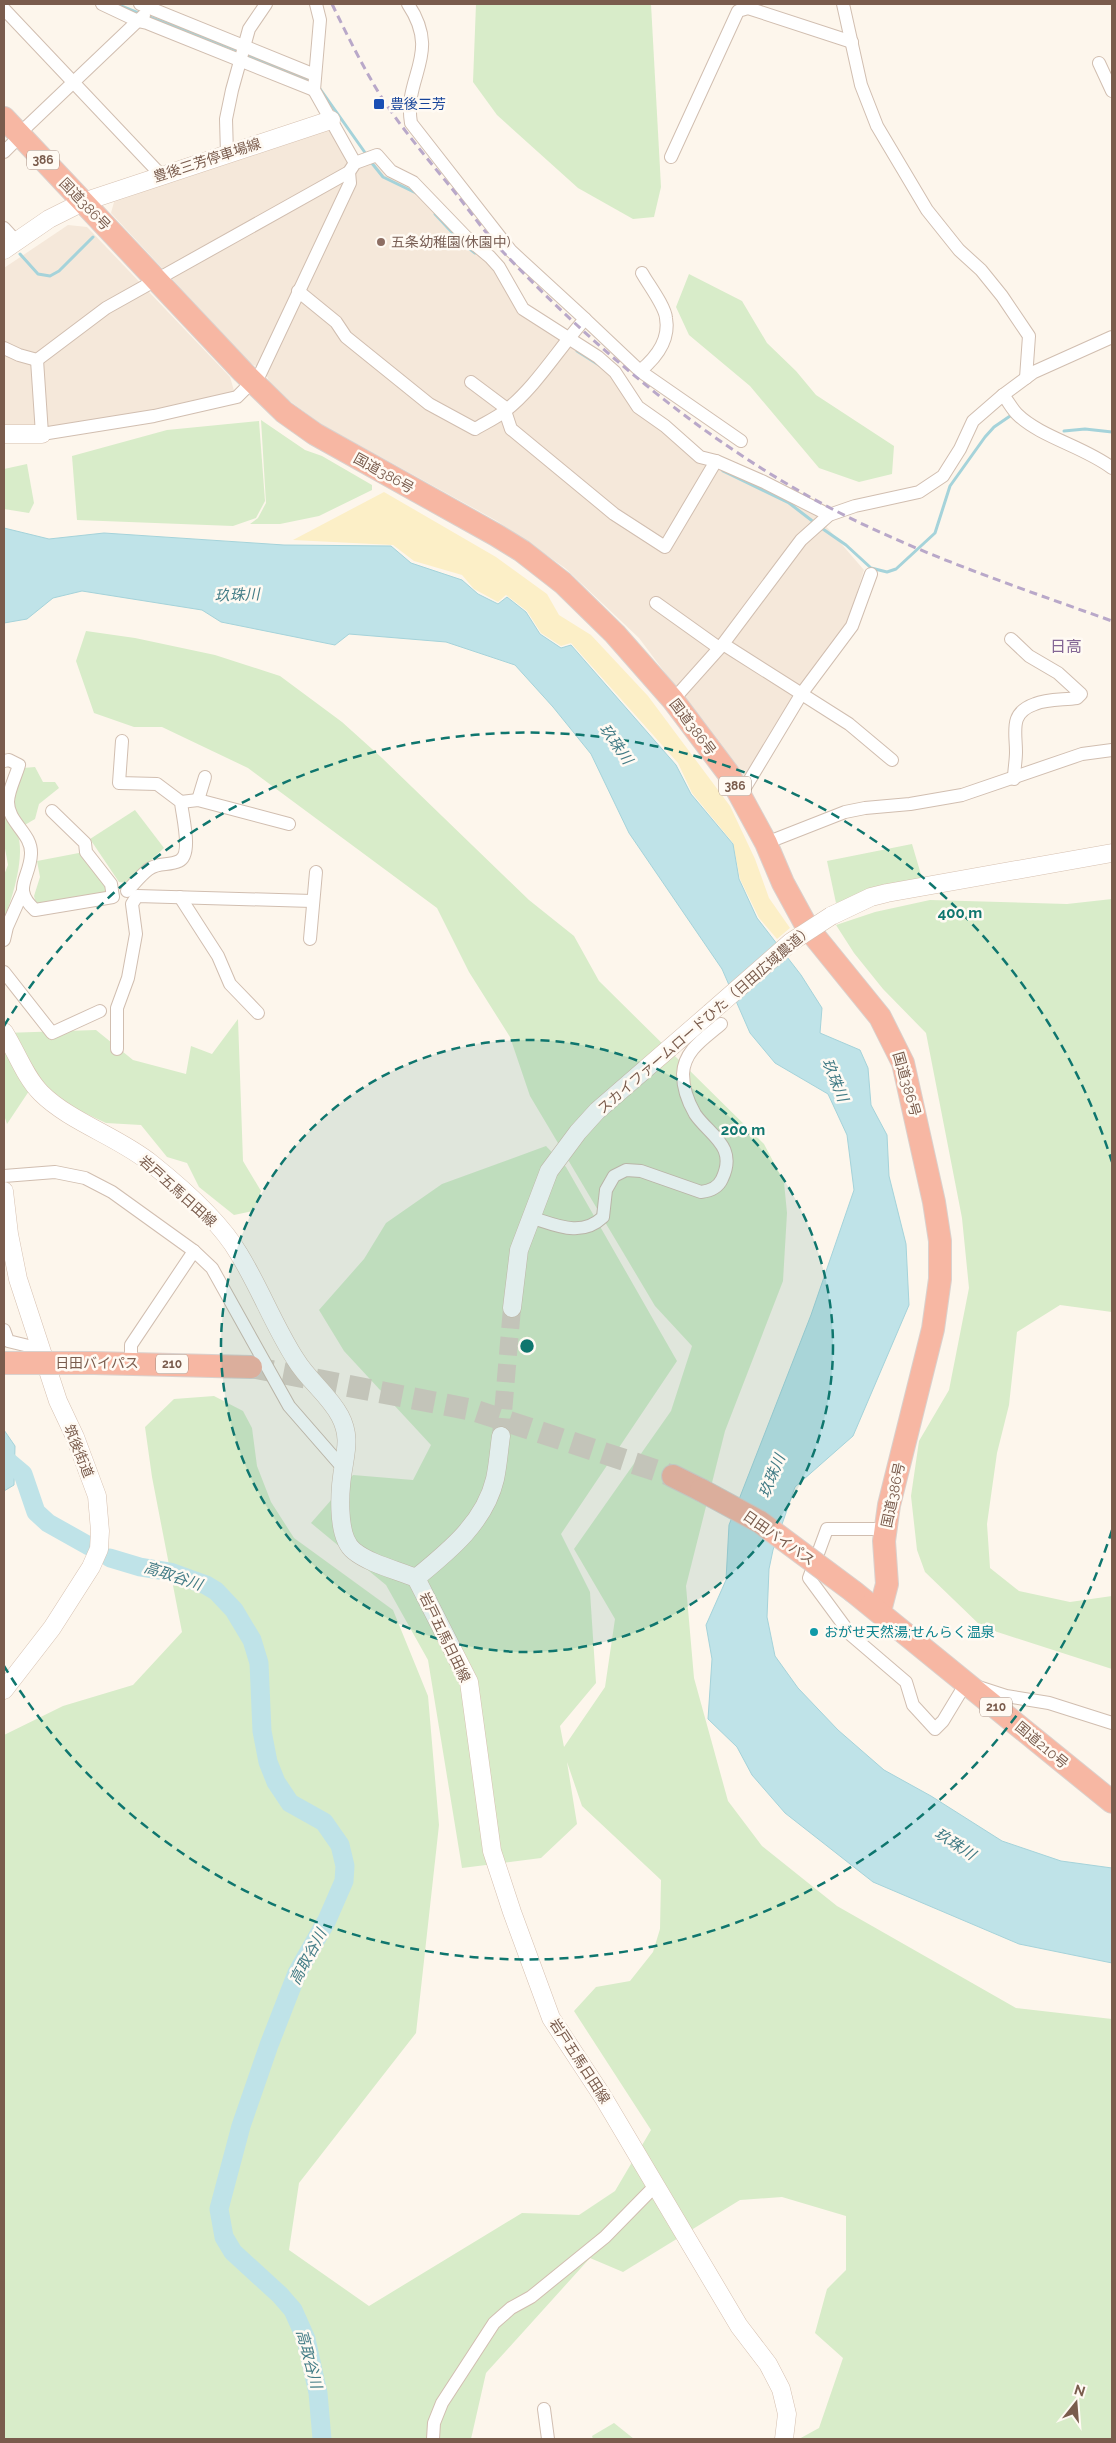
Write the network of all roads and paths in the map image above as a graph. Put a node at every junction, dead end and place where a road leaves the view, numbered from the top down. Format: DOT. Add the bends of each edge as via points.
graph roads {
  1 [pos="102,4"];
  2 [pos="266,4"];
  3 [pos="316,4"];
  4 [pos="408,4"];
  5 [pos="842,4"];
  6 [pos="148,5"];
  7 [pos="740,6"];
  8 [pos="4,9"];
  9 [pos="138,21"];
  10 [pos="852,42"];
  11 [pos="246,46"];
  12 [pos="241,60"];
  13 [pos="1099,63"];
  14 [pos="315,75"];
  15 [pos="75,83"];
  16 [pos="314,90"];
  17 [pos="1112,91"];
  18 [pos="331,120"];
  19 [pos="14,129"];
  20 [pos="4,152"];
  21 [pos="227,154"];
  22 [pos="671,157"];
  23 [pos="352,167"];
  24 [pos="161,176"];
  25 [pos="83,202"];
  26 [pos="7,242"];
  27 [pos="642,273"];
  28 [pos="156,280"];
  29 [pos="298,291"];
  30 [pos="584,320"];
  31 [pos="1112,338"];
  32 [pos="564,342"];
  33 [pos="4,348"];
  34 [pos="37,360"];
  35 [pos="640,371"];
  36 [pos="1026,378"];
  37 [pos="471,382"];
  38 [pos="253,383"];
  39 [pos="1003,395"];
  40 [pos="506,410"];
  41 [pos="4,434"];
  42 [pos="42,434"];
  43 [pos="741,441"];
  44 [pos="714,466"];
  45 [pos="1112,468"];
  46 [pos="826,518"];
  47 [pos="871,574"];
  48 [pos="656,603"];
  49 [pos="1011,639"];
  50 [pos="721,646"];
  51 [pos="802,693"];
  52 [pos="673,700"];
  53 [pos="122,741"];
  54 [pos="1112,750"];
  55 [pos="892,760"];
  56 [pos="4,761"];
  57 [pos="204,777"];
  58 [pos="1014,779"];
  59 [pos="740,796"];
  60 [pos="198,800"];
  61 [pos="181,802"];
  62 [pos="52,811"];
  63 [pos="289,824"];
  64 [pos="766,843"];
  65 [pos="1112,853"];
  66 [pos="316,872"];
  67 [pos="112,889"];
  68 [pos="23,891"];
  69 [pos="132,893"];
  70 [pos="180,897"];
  71 [pos="312,901"];
  72 [pos="310,939"];
  73 [pos="4,940"];
  74 [pos="4,972"];
  75 [pos="100,1011"];
  76 [pos="258,1013"];
  77 [pos="716,1018"];
  78 [pos="4,1032"];
  79 [pos="117,1049"];
  80 [pos="4,1176"];
  81 [pos="4,1191"];
  82 [pos="530,1217"];
  83 [pos="194,1251"];
  84 [pos="512,1308"];
  85 [pos="4,1330"];
  86 [pos="41,1349"];
  87 [pos="4,1363"];
  88 [pos="131,1363"];
  89 [pos="251,1367"];
  90 [pos="501,1436"];
  91 [pos="343,1468"];
  92 [pos="672,1476"];
  93 [pos="885,1529"];
  94 [pos="416,1578"];
  95 [pos="880,1611"];
  96 [pos="966,1683"];
  97 [pos="4,1690"];
  98 [pos="1112,1723"];
  99 [pos="1112,1802"];
  100 [pos="656,2185"];
  101 [pos="544,2409"];
  102 [pos="433,2439"];
  103 [pos="548,2439"];
  104 [pos="784,2439"];
  1 -- 9 [label="street"];
  2 -- 11 [label="street" via="250,29"];
  3 -- 14 [label="street" via="320,20"];
  4 -- 30 [label="street" via="422,29 423,40 409,110 411,122 511,251"];
  5 -- 10 [label="street"];
  6 -- 9 [label="street"];
  6 -- 11 [label="street" via="213,35"];
  7 -- 10 [label="street"];
  7 -- 22 [label="street"];
  8 -- 15 [label="street"];
  9 -- 12 [label="street"];
  9 -- 15 [label="street"];
  10 -- 36 [label="street" via="861,85 878,126 927,210 959,250 981,270 1029,336"];
  11 -- 12 [label="street"];
  11 -- 14 [label="street"];
  12 -- 16 [label="street"];
  12 -- 21 [label="street" via="226,119"];
  13 -- 17 [label="street"];
  14 -- 16 [label="street"];
  15 -- 19 [label="street"];
  15 -- 24 [label="street"];
  16 -- 18 [label="street"];
  18 -- 21 [label="main road, 豊後三芳停車場線"];
  18 -- 23 [label="street"];
  19 -- 20 [label="street"];
  19 -- 25 [label="highway, 国道386号 / 386"];
  21 -- 24 [label="main road, 豊後三芳停車場線"];
  23 -- 28 [label="street"];
  23 -- 29 [label="street" via="350,183"];
  23 -- 32 [label="street" via="376,155 391,171 413,182 499,267 523,309"];
  24 -- 25 [label="main road, 豊後三芳停車場線"];
  25 -- 26 [label="main road"];
  25 -- 28 [label="highway, 国道386号 / 386"];
  27 -- 35 [label="street" via="666,317 664,343 655,359"];
  28 -- 34 [label="street" via="106,308"];
  28 -- 38 [label="highway, 国道386号 / 386"];
  29 -- 38 [label="street"];
  29 -- 40 [label="street" via="336,322 346,337 429,404 475,429"];
  30 -- 32 [label="street"];
  30 -- 35 [label="street"];
  31 -- 36 [label="street"];
  32 -- 40 [label="street" via="539,377"];
  32 -- 44 [label="street" via="598,357 615,372 638,407"];
  33 -- 34 [label="street"];
  34 -- 42 [label="street"];
  35 -- 43 [label="street"];
  36 -- 39 [label="street"];
  37 -- 40 [label="street"];
  38 -- 42 [label="street" via="237,398 154,416"];
  38 -- 52 [label="highway, 国道386号 / 386" via="284,412 315,434 496,535 545,568 586,603"];
  39 -- 45 [label="street" via="1014,410 1037,428"];
  39 -- 46 [label="street" via="973,421 944,476 919,492 855,506"];
  40 -- 44 [label="street" via="511,429 614,514 665,547"];
  41 -- 42 [label="main road"];
  44 -- 46 [label="street"];
  46 -- 50 [label="street" via="801,540"];
  47 -- 51 [label="street" via="852,626"];
  48 -- 50 [label="street"];
  49 -- 58 [label="street" via="1081,694 1077,698 1036,703 1024,710 1017,719 1014,732"];
  50 -- 51 [label="street"];
  50 -- 52 [label="street"];
  51 -- 55 [label="street" via="849,724"];
  51 -- 59 [label="street"];
  52 -- 59 [label="highway, 国道386号 / 386" via="724,767"];
  53 -- 61 [label="street" via="119,783 157,784"];
  54 -- 58 [label="street" via="1082,754"];
  56 -- 68 [label="street" via="19,765 8,802 12,816 28,837 31,854"];
  57 -- 60 [label="street"];
  58 -- 64 [label="street" via="962,795 844,812"];
  59 -- 64 [label="highway, 国道386号 / 386"];
  60 -- 61 [label="street"];
  60 -- 63 [label="street"];
  61 -- 69 [label="street" via="187,848 182,859 149,869"];
  62 -- 67 [label="street" via="85,843 86,852"];
  64 -- 93 [label="highway, 国道386号 / 386" via="807,928 871,1005 893,1038 907,1075 934,1202 941,1258 938,1304"];
  65 -- 77 [label="main road, スカイファームロードひた（日田広域農道）, bridge" via="871,897 831,916 791,942"];
  66 -- 71 [label="street"];
  67 -- 68 [label="street" via="113,897 35,910 25,901"];
  67 -- 69 [label="street"];
  68 -- 73 [label="street"];
  69 -- 70 [label="street"];
  69 -- 79 [label="street" via="136,934 128,978 117,1008"];
  70 -- 71 [label="street"];
  70 -- 76 [label="street" via="218,956 230,984"];
  71 -- 72 [label="street"];
  74 -- 75 [label="street" via="52,1032"];
  77 -- 82 [label="main road, スカイファームロードひた（日田広域農道）" via="597,1111 549,1171"];
  77 -- 82 [label="street" via="691,1049 683,1074 686,1096 697,1116 718,1137 725,1154 727,1168 721,1182 710,1191 701,1192 642,1171 626,1170 614,1176 606,1190 603,1217 594,1225 582,1229"];
  78 -- 91 [label="main road, 岩戸五馬日田線" via="41,1093 153,1164 212,1219 238,1252 284,1342 303,1372 340,1416 348,1436"];
  80 -- 83 [label="street" via="54,1172 85,1178 112,1192"];
  81 -- 86 [label="main road, 筑後街道" via="18,1279"];
  82 -- 84 [label="main road, スカイファームロードひた（日田広域農道）" via="519,1250"];
  83 -- 88 [label="street" via="130,1345"];
  83 -- 91 [label="street" via="212,1268 289,1406"];
  85 -- 86 [label="street" via="8,1341"];
  86 -- 97 [label="main road, 筑後街道" via="58,1401 97,1496 99,1549 52,1628"];
  87 -- 88 [label="highway, 日田バイパス / 210, bridge"];
  88 -- 89 [label="highway, 日田バイパス / 210"];
  90 -- 94 [label="main road" via="495,1480 481,1512 457,1544"];
  91 -- 94 [label="main road, 岩戸五馬日田線" via="341,1524 352,1550"];
  92 -- 95 [label="highway, 日田バイパス / 210, bridge" via="760,1522"];
  93 -- 95 [label="highway, 国道386号 / 386" via="887,1584"];
  93 -- 96 [label="street" via="827,1529 809,1578 851,1635 906,1682 913,1704 939,1725"];
  94 -- 100 [label="main road, 岩戸五馬日田線" via="469,1682 492,1851 551,2018"];
  95 -- 96 [label="highway, 国道210号 / 210"];
  96 -- 98 [label="street"];
  96 -- 99 [label="highway, 国道210号 / 210"];
  100 -- 102 [label="street" via="605,2237 494,2323 442,2403 434,2423"];
  100 -- 104 [label="main road, 岩戸五馬日田線" via="781,2389 787,2414"];
  101 -- 103 [label="street"];
}
